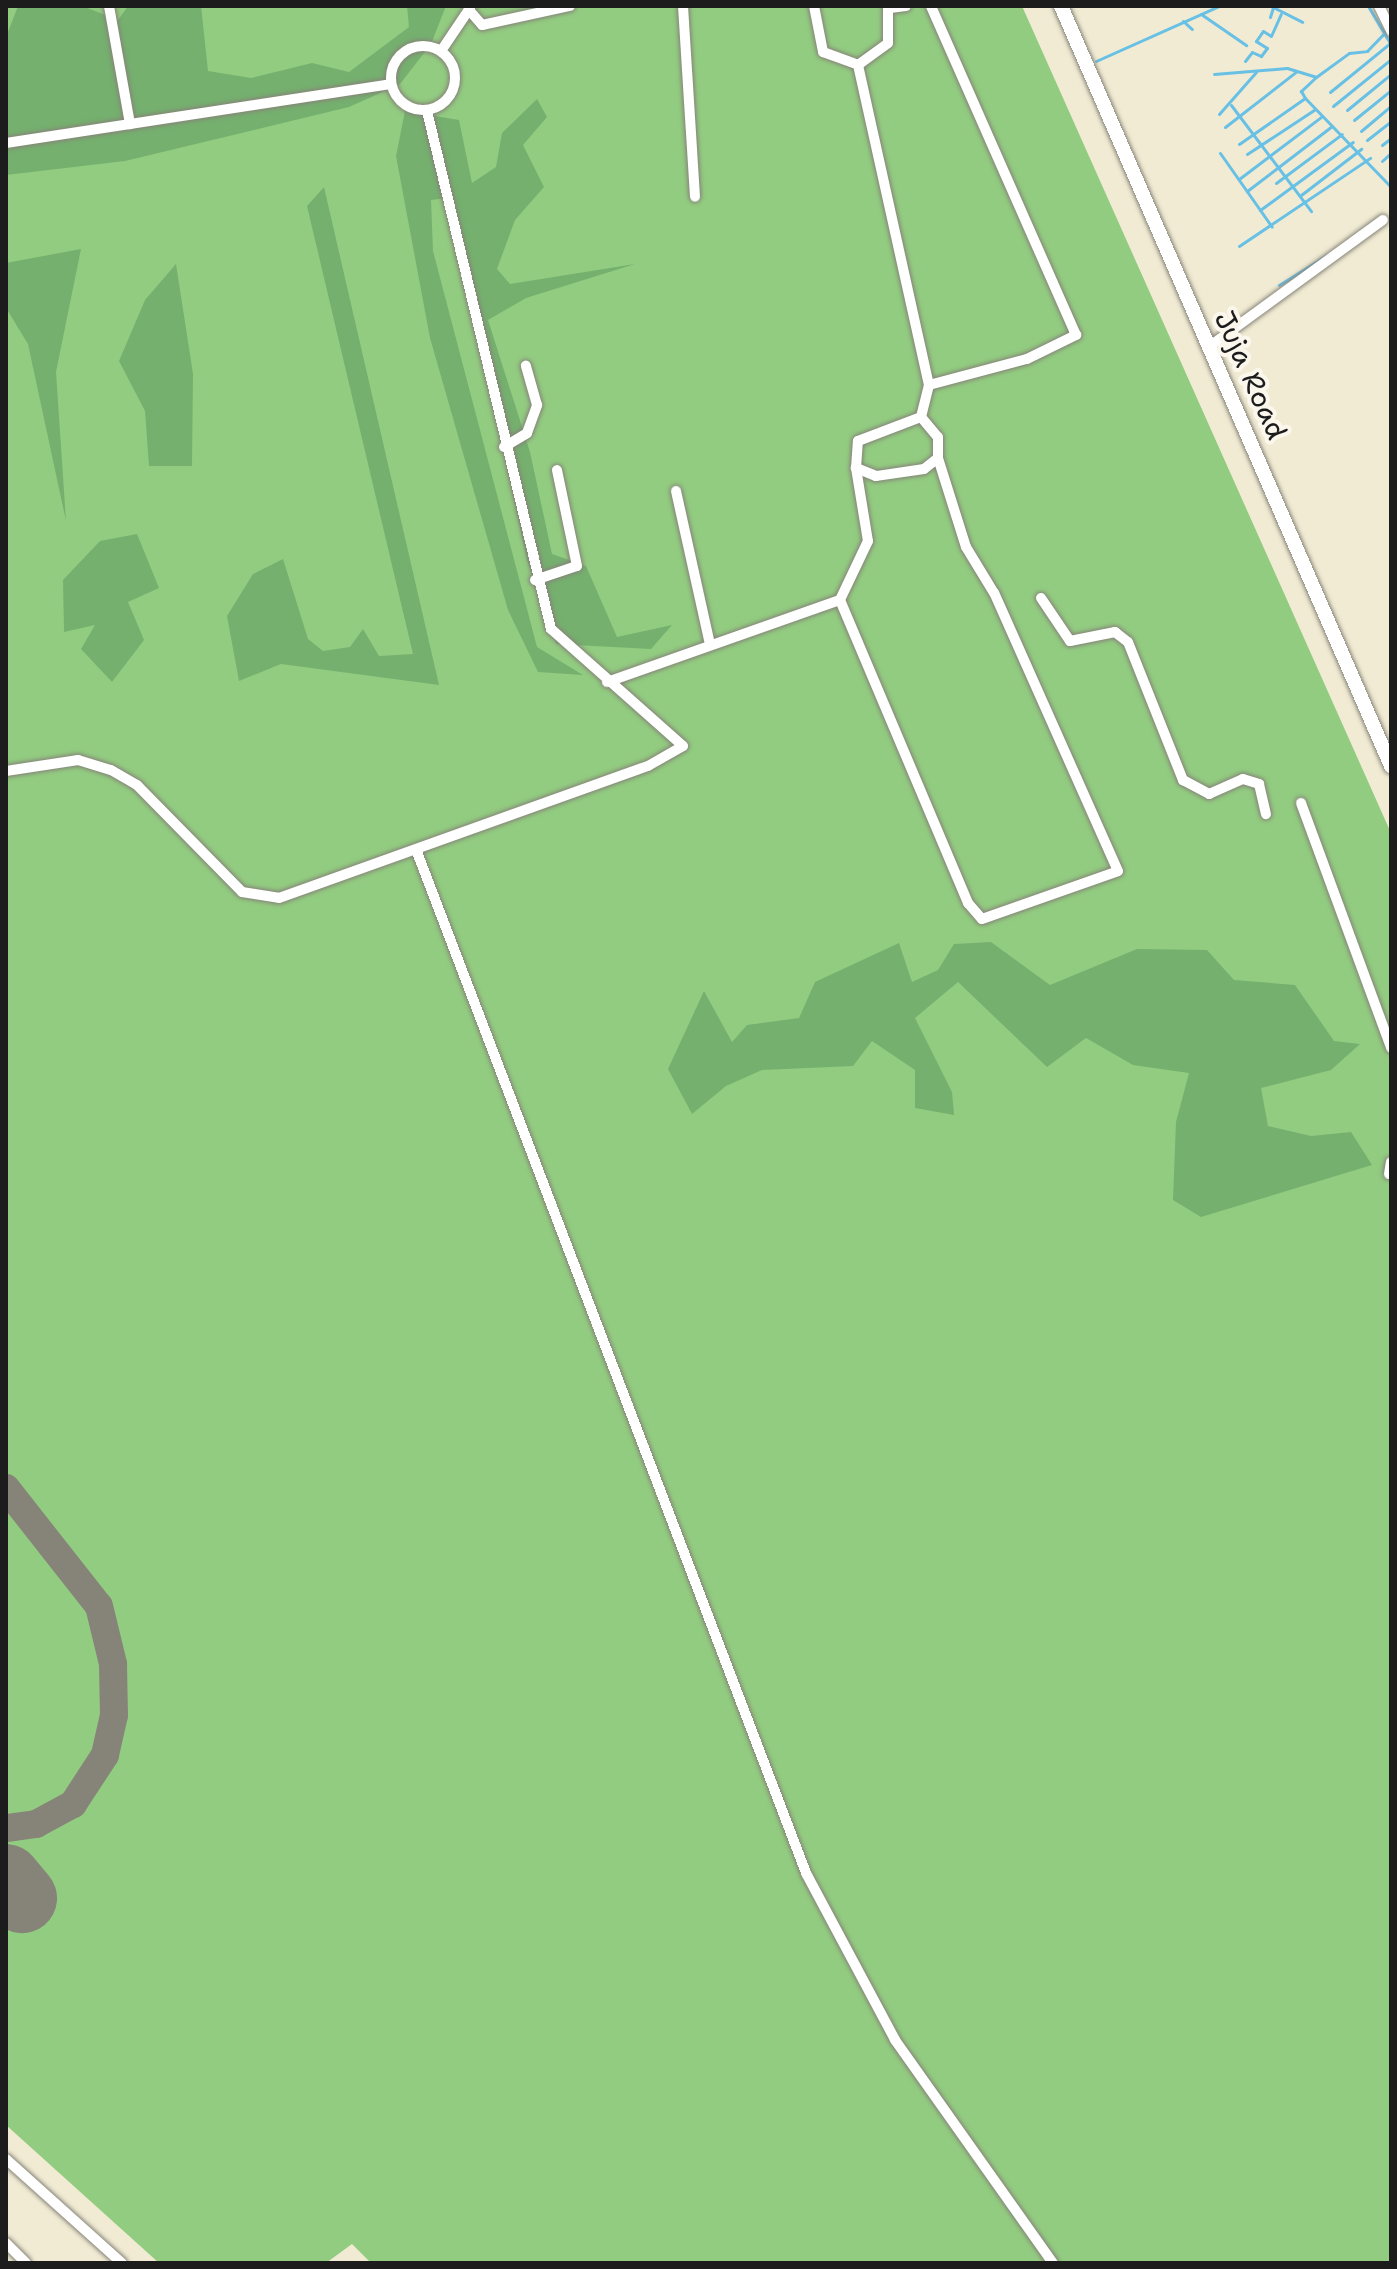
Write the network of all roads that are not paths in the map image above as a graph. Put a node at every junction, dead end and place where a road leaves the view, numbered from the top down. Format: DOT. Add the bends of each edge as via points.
graph roads {
  1 [pos="109,6"];
  2 [pos="570,6"];
  3 [pos="683,6"];
  4 [pos="812,6"];
  5 [pos="906,6"];
  6 [pos="931,6"];
  7 [pos="1061,6"];
  8 [pos="1379,6"];
  9 [pos="889,7"];
  10 [pos="470,8"];
  11 [pos="1391,31"];
  12 [pos="441,51"];
  13 [pos="858,65"];
  14 [pos="390,84"];
  15 [pos="427,111"];
  16 [pos="130,124"];
  17 [pos="6,143"];
  18 [pos="695,197"];
  19 [pos="1383,220"];
  20 [pos="1210,346"];
  21 [pos="526,366"];
  22 [pos="929,385"];
  23 [pos="921,417"];
  24 [pos="504,447"];
  25 [pos="938,458"];
  26 [pos="856,468"];
  27 [pos="557,470"];
  28 [pos="676,491"];
  29 [pos="535,580"];
  30 [pos="1041,598"];
  31 [pos="840,600"];
  32 [pos="710,644"];
  33 [pos="607,682"];
  34 [pos="1390,762"];
  35 [pos="6,771"];
  36 [pos="1301,803"];
  37 [pos="1266,814"];
  38 [pos="417,852"];
  39 [pos="1391,1048"];
  40 [pos="8,2166"];
  41 [pos="6,2243"];
  42 [pos="26,2263"];
  43 [pos="122,2263"];
  44 [pos="1053,2263"];
  1 -- 16 [label="street"];
  2 -- 10 [label="street" via="482,25"];
  3 -- 18 [label="street"];
  4 -- 13 [label="street" via="823,52"];
  5 -- 9 [label="street"];
  6 -- 22 [label="street" via="1076,335 1027,359"];
  7 -- 20 [label="main road, Juja Road"];
  8 -- 11 [label="street"];
  9 -- 13 [label="street" via="888,43"];
  10 -- 12 [label="street"];
  12 -- 14 [label="street" via="412,47 391,68"];
  12 -- 15 [label="street" via="455,78 452,93"];
  13 -- 22 [label="street"];
  14 -- 15 [label="street" via="403,105"];
  14 -- 16 [label="street"];
  15 -- 24 [label="street"];
  16 -- 17 [label="street"];
  19 -- 20 [label="street"];
  20 -- 34 [label="main road, Juja Road"];
  21 -- 24 [label="street" via="537,405 527,433"];
  22 -- 23 [label="street"];
  23 -- 25 [label="street" via="938,437"];
  23 -- 26 [label="street" via="858,441"];
  24 -- 29 [label="street"];
  25 -- 26 [label="street" via="924,469 876,476"];
  25 -- 31 [label="street" via="966,547 994,593 1118,871 982,919 968,903"];
  26 -- 31 [label="street" via="868,541"];
  27 -- 29 [label="street" via="577,566"];
  28 -- 32 [label="street"];
  29 -- 33 [label="street" via="551,629"];
  30 -- 37 [label="street" via="1070,641 1115,632 1128,642 1183,780 1209,794 1243,779 1259,784"];
  31 -- 32 [label="street"];
  32 -- 33 [label="street"];
  33 -- 38 [label="street" via="683,746 648,766"];
  35 -- 38 [label="street" via="78,760 111,770 137,785 242,892 279,898"];
  36 -- 39 [label="street"];
  38 -- 44 [label="street" via="806,1873 895,2040"];
  40 -- 43 [label="street"];
  41 -- 42 [label="street"];
}
